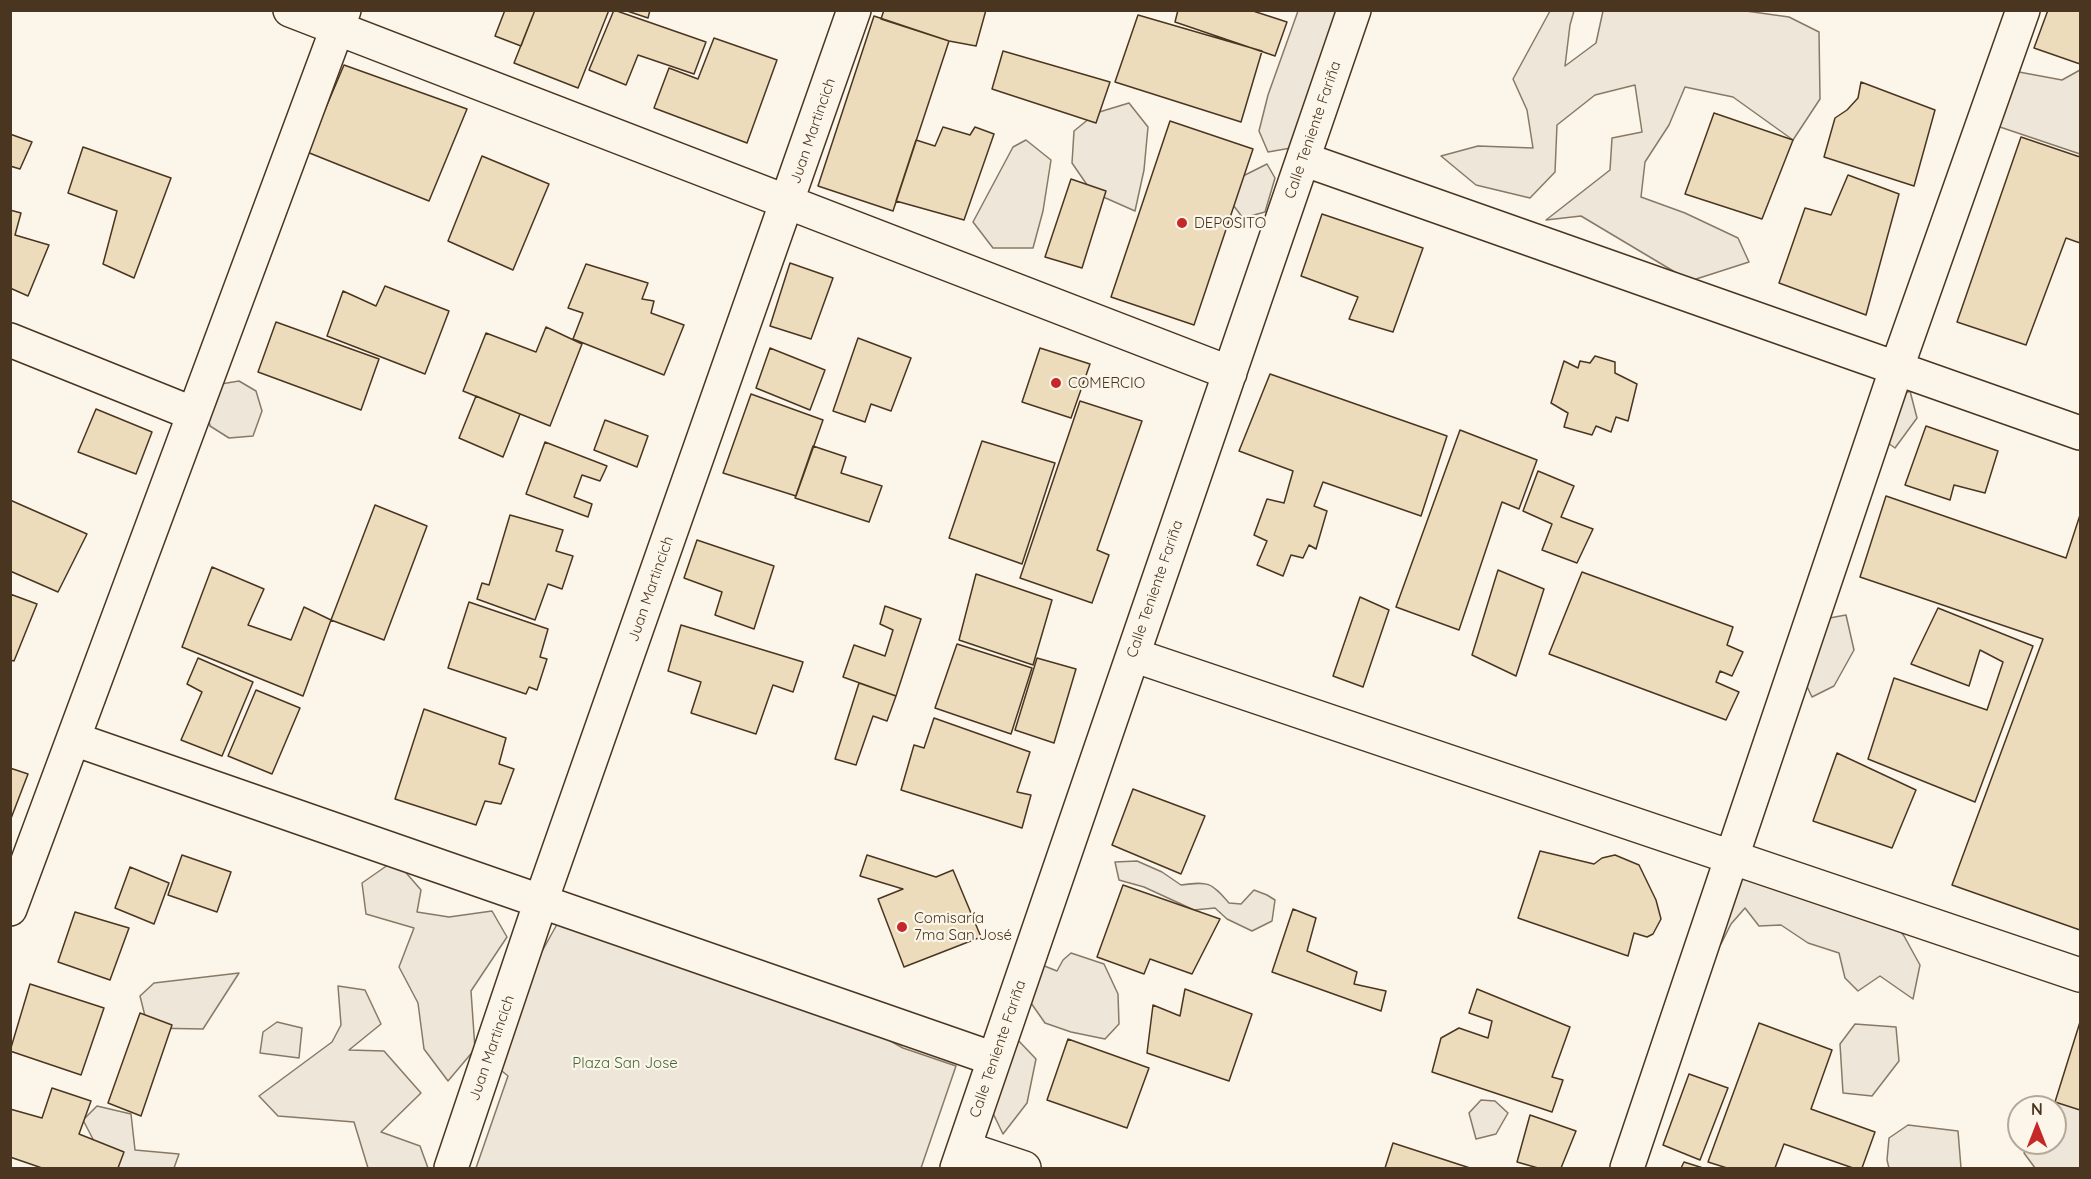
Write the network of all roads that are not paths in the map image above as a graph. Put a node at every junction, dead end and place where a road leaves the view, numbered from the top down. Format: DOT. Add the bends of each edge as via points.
graph roads {
  1 [pos="290,10"];
  2 [pos="854,10"];
  3 [pos="1354,10"];
  4 [pos="2022,10"];
  5 [pos="341,20"];
  6 [pos="1303,159"];
  7 [pos="788,202"];
  8 [pos="10,340"];
  9 [pos="1897,367"];
  10 [pos="1230,373"];
  11 [pos="194,414"];
  12 [pos="2080,433"];
  13 [pos="1133,655"];
  14 [pos="74,739"];
  15 [pos="1732,856"];
  16 [pos="541,901"];
  17 [pos="10,909"];
  18 [pos="2080,975"];
  19 [pos="994,1059"];
  20 [pos="960,1158"];
  21 [pos="451,1168"];
  22 [pos="1024,1168"];
  23 [pos="1627,1168"];
  1 -- 5 [label="street"];
  2 -- 7 [label="street, Juan Martincich"];
  3 -- 6 [label="street, Calle Teniente Fariña"];
  4 -- 9 [label="street"];
  5 -- 7 [label="street"];
  5 -- 11 [label="street"];
  6 -- 9 [label="street"];
  6 -- 10 [label="street, Calle Teniente Fariña"];
  7 -- 10 [label="street"];
  7 -- 16 [label="street, Juan Martincich"];
  8 -- 11 [label="street"];
  9 -- 12 [label="street"];
  9 -- 15 [label="street"];
  10 -- 13 [label="street, Calle Teniente Fariña"];
  11 -- 14 [label="street"];
  13 -- 15 [label="street"];
  13 -- 19 [label="street, Calle Teniente Fariña"];
  14 -- 16 [label="street"];
  14 -- 17 [label="street"];
  15 -- 18 [label="street"];
  15 -- 23 [label="street"];
  16 -- 19 [label="street"];
  16 -- 21 [label="street, Juan Martincich"];
  19 -- 20 [label="street, Calle Teniente Fariña"];
  20 -- 22 [label="street"];
}
